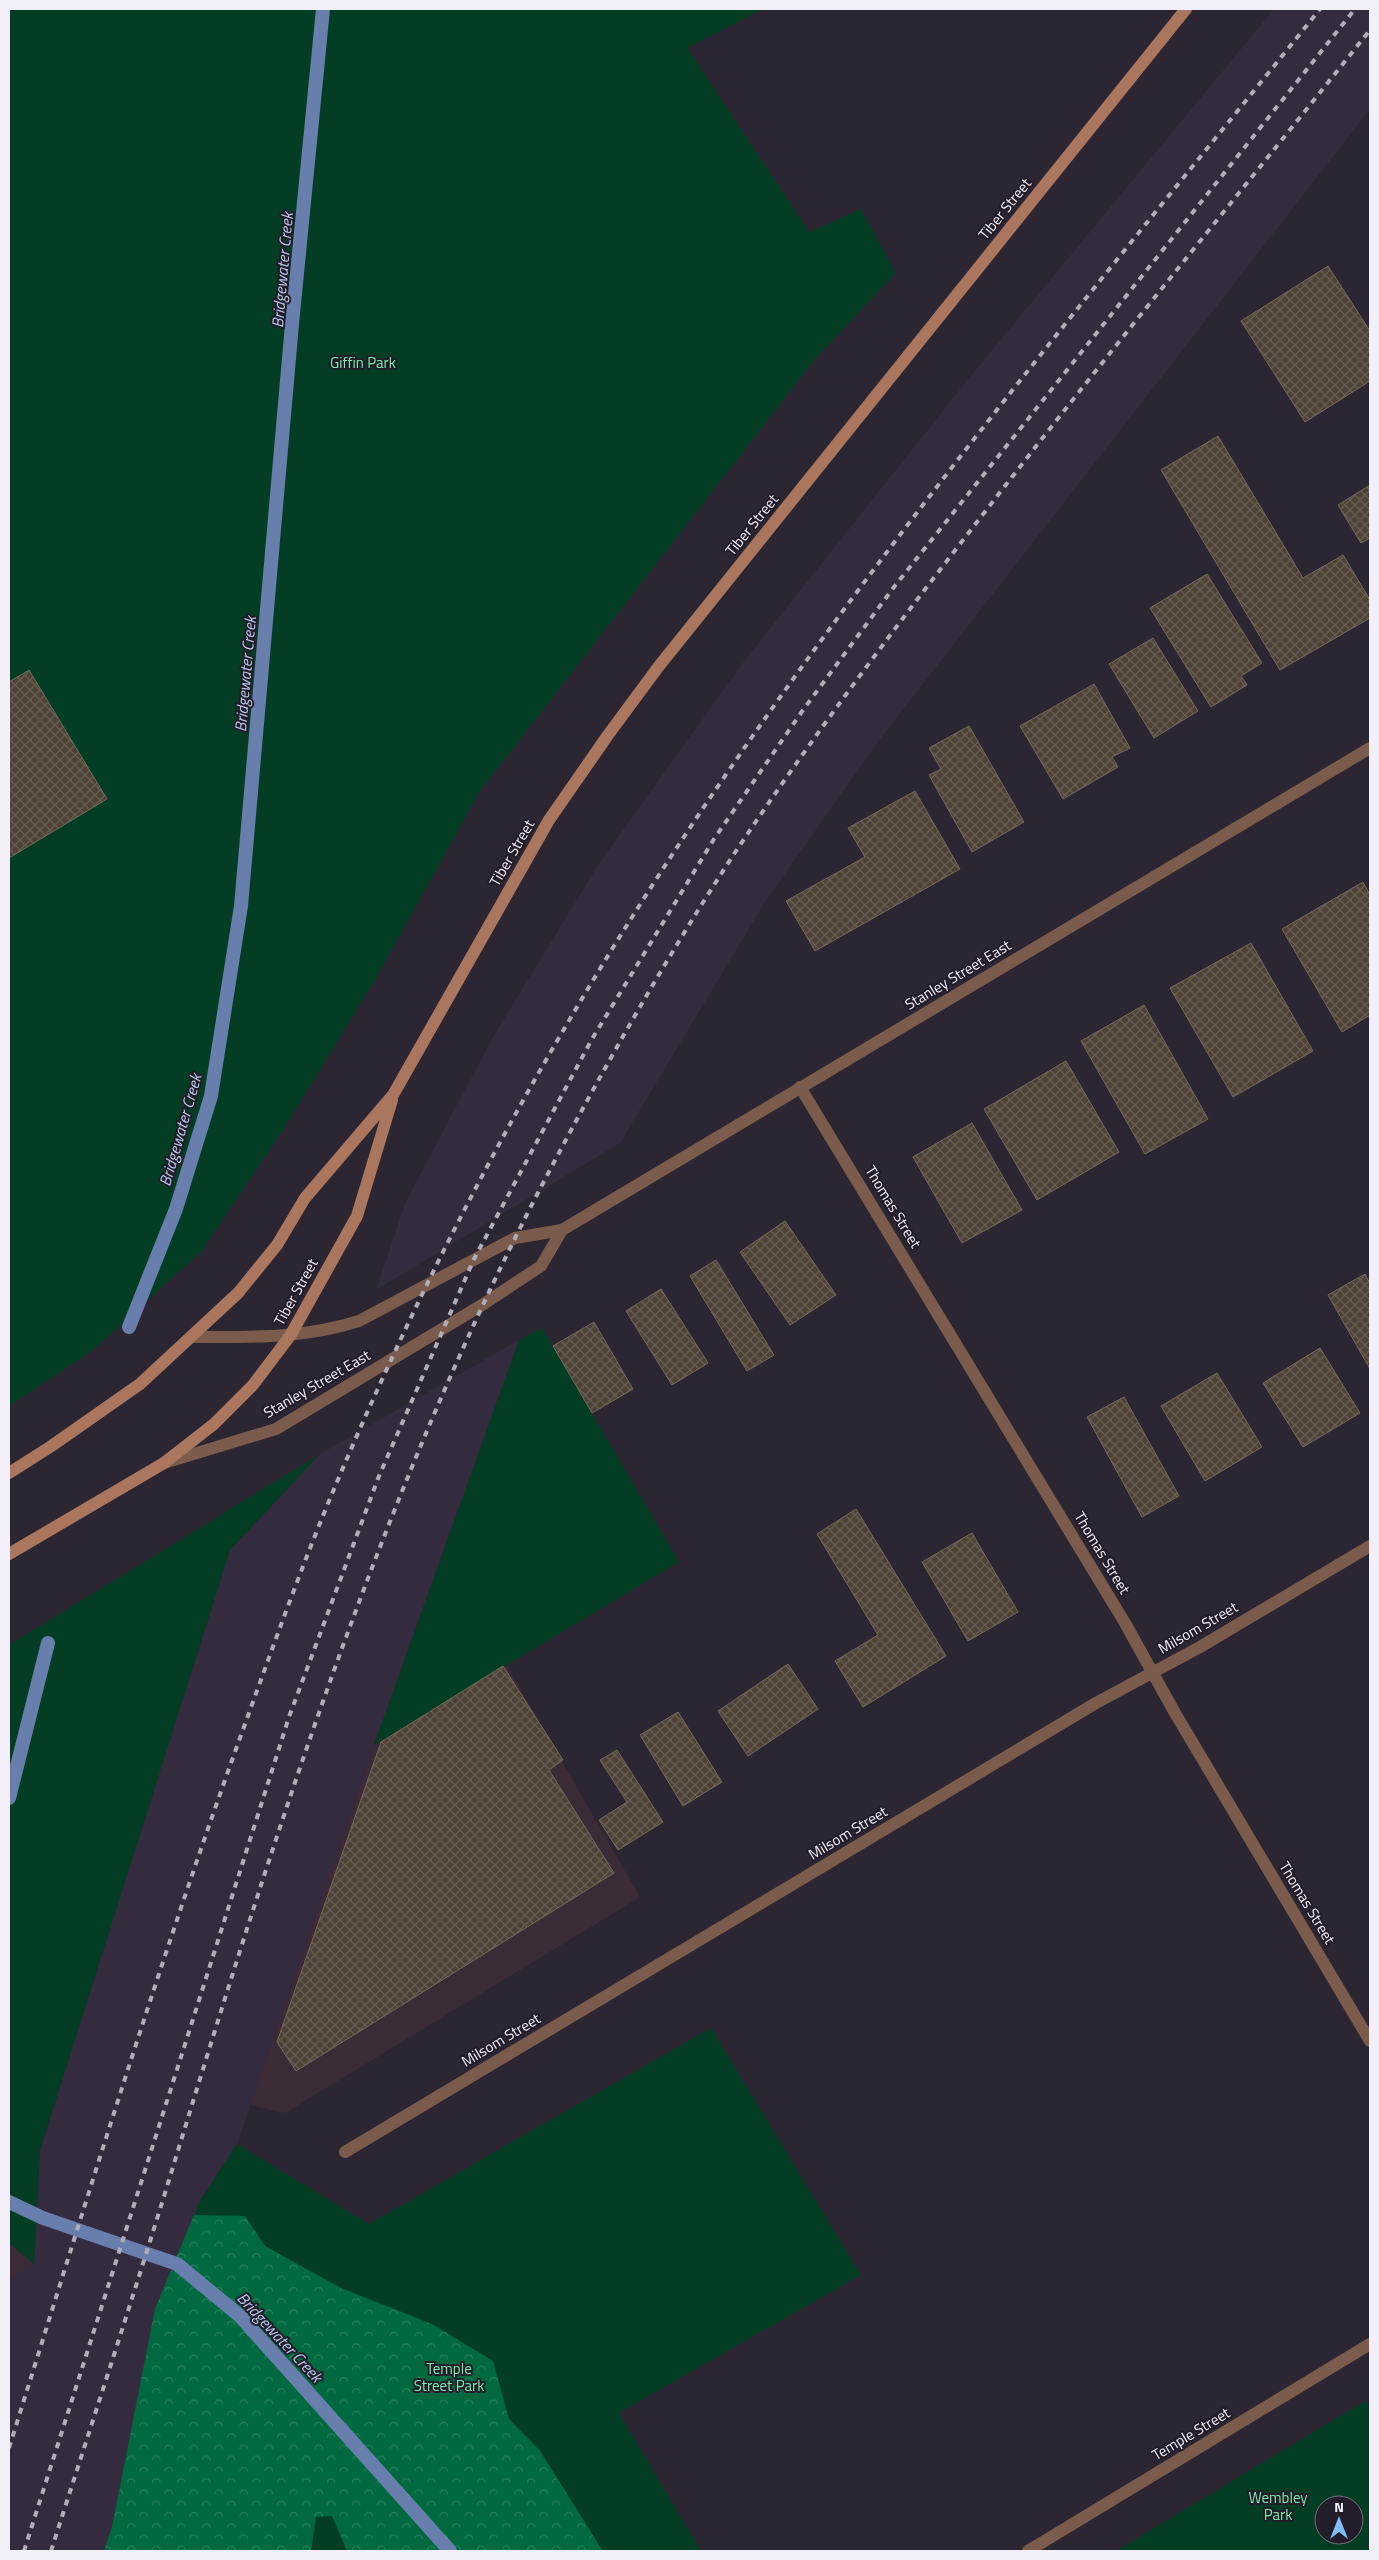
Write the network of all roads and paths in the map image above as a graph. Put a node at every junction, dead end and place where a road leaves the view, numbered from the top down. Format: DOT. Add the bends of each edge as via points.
graph roads {
  1 [pos="1186,9"];
  2 [pos="1370,748"];
  3 [pos="800,1087"];
  4 [pos="393,1095"];
  5 [pos="562,1230"];
  6 [pos="290,1336"];
  7 [pos="191,1337"];
  8 [pos="164,1463"];
  9 [pos="9,1473"];
  10 [pos="1370,1546"];
  11 [pos="9,1554"];
  12 [pos="1152,1674"];
  13 [pos="1370,2040"];
  14 [pos="345,2152"];
  15 [pos="1370,2344"];
  16 [pos="1028,2551"];
  1 -- 4 [label="main road, Tiber Street" via="659,666 608,735 549,820"];
  2 -- 3 [label="street, Stanley Street East"];
  3 -- 5 [label="street, Stanley Street East"];
  3 -- 12 [label="street, Thomas Street" via="1125,1623"];
  4 -- 6 [label="main road, Tiber Street" via="357,1216"];
  4 -- 7 [label="main road, Tiber Street" via="305,1198 277,1245 238,1293"];
  5 -- 6 [label="street, Stanley Street East" via="515,1238 359,1321 335,1329"];
  5 -- 8 [label="street, Stanley Street East" via="541,1266 276,1429"];
  6 -- 7 [label="street, Stanley Street East"];
  6 -- 8 [label="main road, Tiber Street" via="253,1385 214,1424"];
  7 -- 9 [label="main road" via="140,1384"];
  8 -- 11 [label="main road, Stanley Street East"];
  10 -- 12 [label="street, Milsom Street"];
  12 -- 13 [label="street, Thomas Street"];
  12 -- 14 [label="street, Milsom Street" via="1096,1703"];
  15 -- 16 [label="street, Temple Street"];
}
